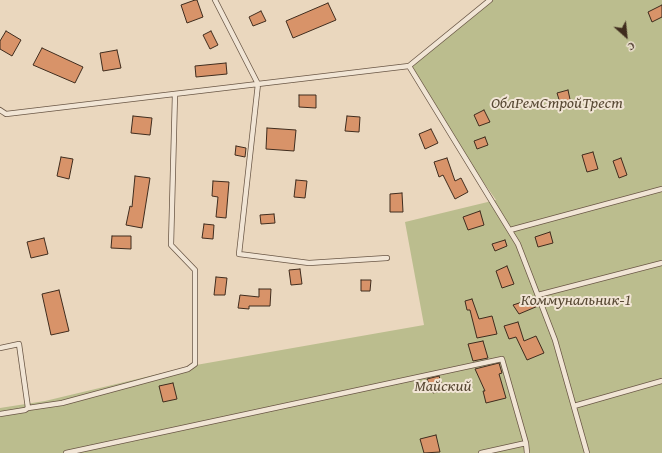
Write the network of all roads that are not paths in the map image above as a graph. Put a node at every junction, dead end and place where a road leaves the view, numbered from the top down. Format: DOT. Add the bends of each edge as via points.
graph roads {
  1 [pos="215,0"];
  2 [pos="490,0"];
  3 [pos="409,66"];
  4 [pos="258,84"];
  5 [pos="175,94"];
  6 [pos="0,110"];
  7 [pos="662,189"];
  8 [pos="510,230"];
  9 [pos="387,258"];
  10 [pos="662,263"];
  11 [pos="538,295"];
  12 [pos="0,348"];
  13 [pos="662,381"];
  14 [pos="574,406"];
  15 [pos="28,408"];
  16 [pos="0,414"];
  17 [pos="526,443"];
  18 [pos="66,453"];
  19 [pos="481,453"];
  20 [pos="527,453"];
  21 [pos="587,453"];
  1 -- 4 [label="lane"];
  2 -- 3 [label="lane"];
  3 -- 4 [label="lane"];
  3 -- 8 [label="lane"];
  4 -- 5 [label="lane"];
  4 -- 9 [label="lane" via="240,254 309,263"];
  5 -- 6 [label="lane" via="6,114"];
  5 -- 15 [label="lane" via="171,245 195,270 194,364 188,369 62,403"];
  7 -- 8 [label="lane"];
  8 -- 11 [label="lane"];
  10 -- 11 [label="lane"];
  11 -- 14 [label="lane" via="555,340"];
  12 -- 15 [label="lane" via="19,344"];
  13 -- 14 [label="lane"];
  14 -- 21 [label="lane"];
  15 -- 16 [label="lane"];
  17 -- 18 [label="lane" via="502,359"];
  17 -- 19 [label="lane"];
  17 -- 20 [label="lane"];
}
